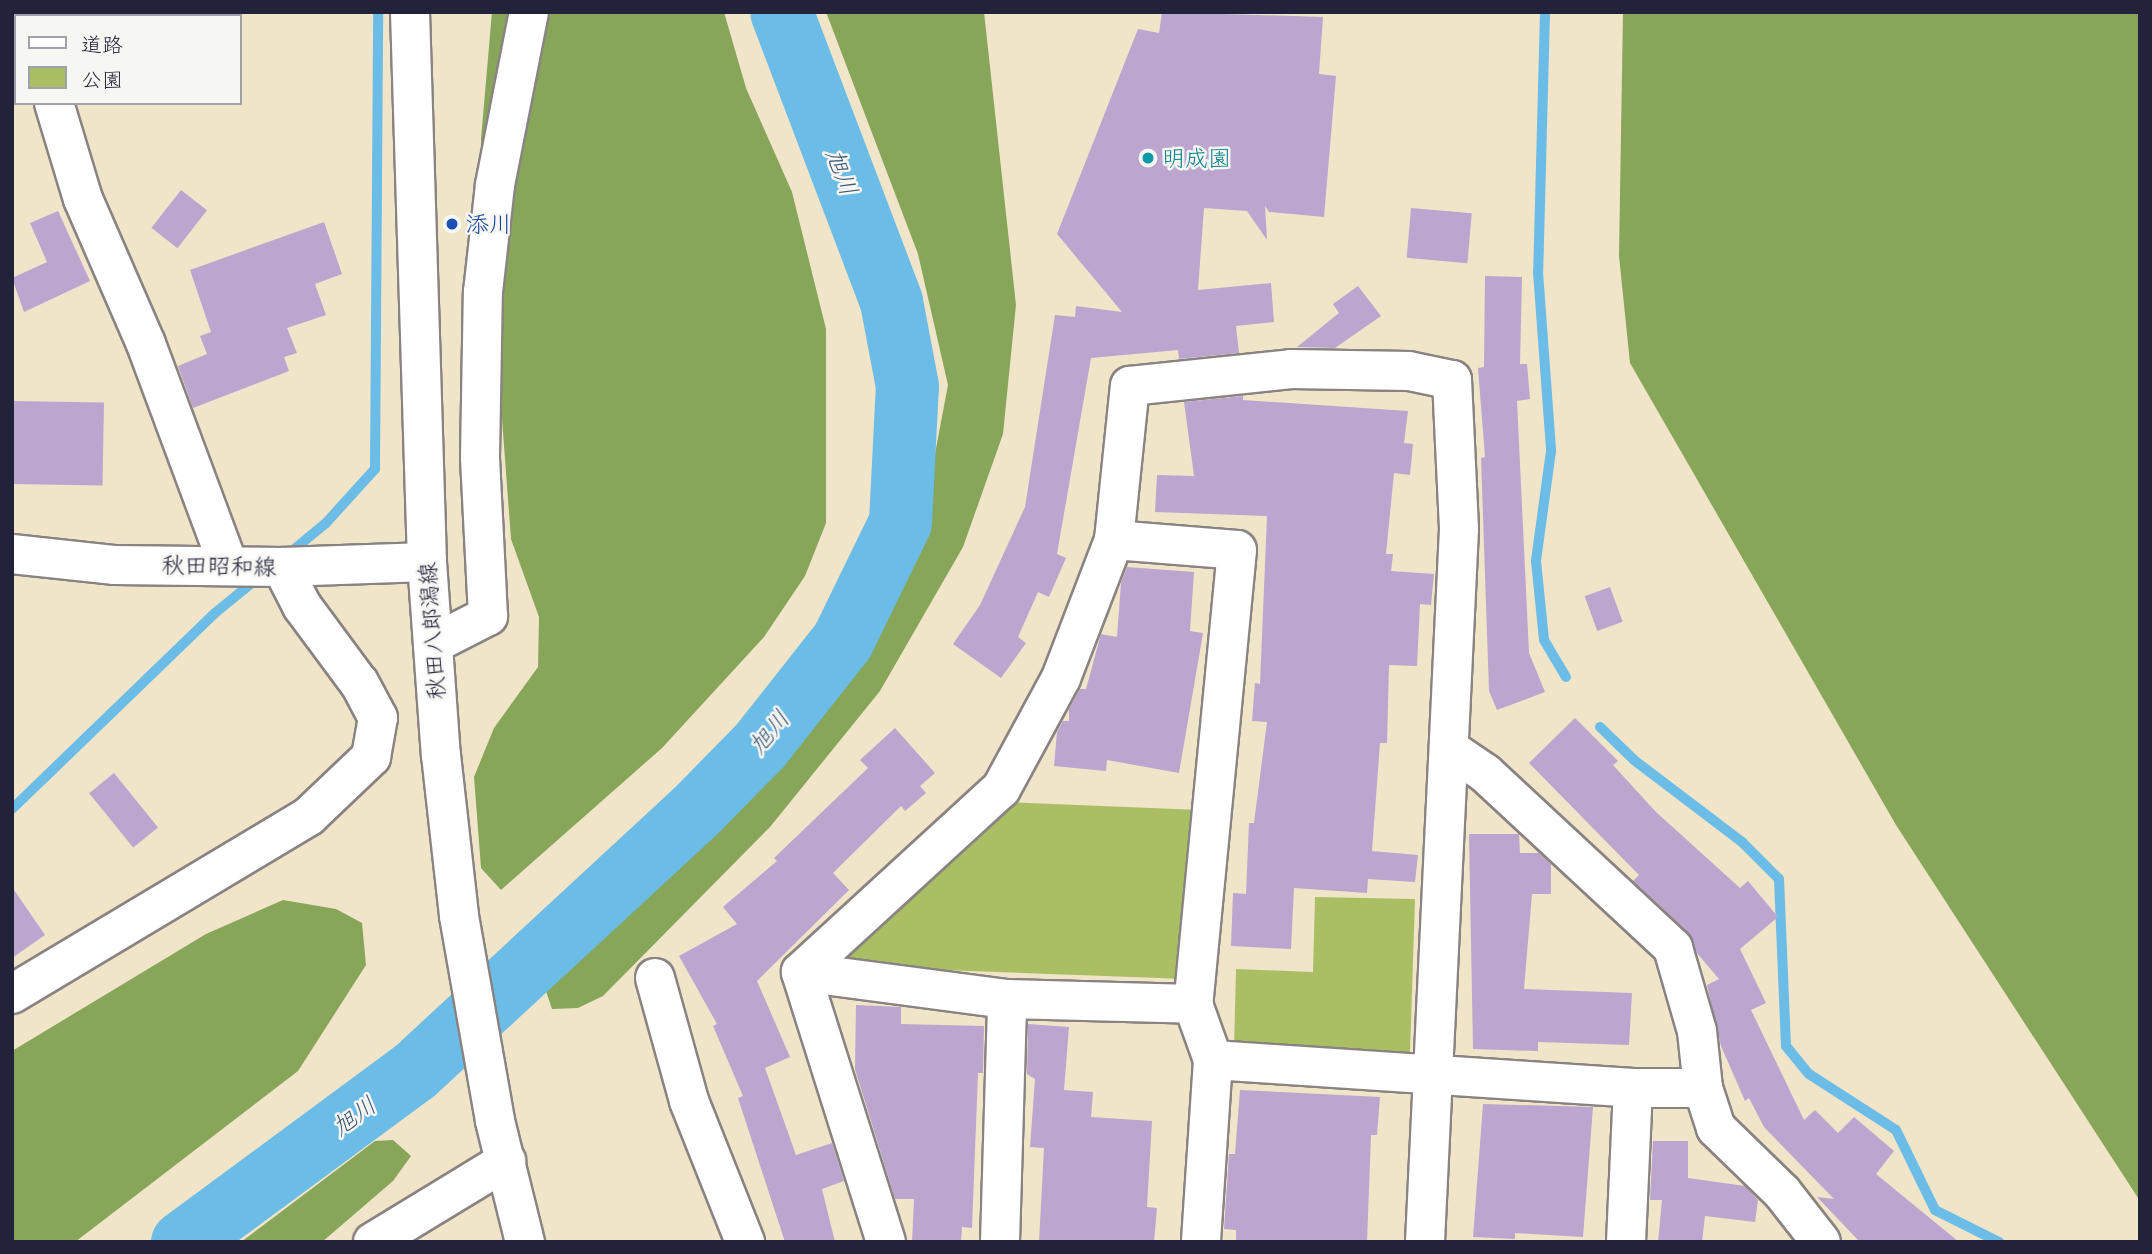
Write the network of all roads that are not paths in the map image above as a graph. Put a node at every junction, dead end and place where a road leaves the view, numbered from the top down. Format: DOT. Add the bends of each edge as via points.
graph roads {
  1 [pos="410,12"];
  2 [pos="529,12"];
  3 [pos="55,105"];
  4 [pos="1114,540"];
  5 [pos="12,554"];
  6 [pos="427,562"];
  7 [pos="228,565"];
  8 [pos="282,567"];
  9 [pos="433,644"];
  10 [pos="1451,750"];
  11 [pos="801,972"];
  12 [pos="655,978"];
  13 [pos="12,994"];
  14 [pos="1007,999"];
  15 [pos="1193,1004"];
  16 [pos="1213,1060"];
  17 [pos="1433,1073"];
  18 [pos="1633,1088"];
  19 [pos="1703,1088"];
  20 [pos="506,1161"];
  21 [pos="373,1242"];
  22 [pos="525,1242"];
  23 [pos="745,1242"];
  24 [pos="886,1242"];
  25 [pos="1000,1242"];
  26 [pos="1201,1242"];
  27 [pos="1425,1242"];
  28 [pos="1626,1242"];
  29 [pos="1821,1242"];
  1 -- 6 [label="street, 秋田八郎潟線"];
  2 -- 9 [label="street" via="495,185 483,292 480,457 488,616"];
  3 -- 7 [label="street" via="83,199 146,344"];
  4 -- 10 [label="street" via="1130,386 1291,369 1409,371 1452,380 1459,529"];
  4 -- 11 [label="street" via="1061,678 1001,789"];
  4 -- 15 [label="street" via="1237,550"];
  5 -- 7 [label="street, 秋田昭和線" via="115,565"];
  6 -- 8 [label="street, 秋田昭和線"];
  6 -- 9 [label="street, 秋田八郎潟線"];
  7 -- 8 [label="street, 秋田昭和線"];
  8 -- 13 [label="street" via="302,606 359,683 378,718 371,757 309,816"];
  9 -- 20 [label="street, 秋田八郎潟線" via="459,916"];
  10 -- 17 [label="street"];
  10 -- 19 [label="street" via="1485,773 1673,948 1697,1031"];
  11 -- 14 [label="street"];
  11 -- 24 [label="street"];
  12 -- 23 [label="street" via="689,1101"];
  14 -- 15 [label="street"];
  14 -- 25 [label="street"];
  15 -- 16 [label="street"];
  16 -- 17 [label="street"];
  16 -- 26 [label="street"];
  17 -- 18 [label="street"];
  17 -- 27 [label="street"];
  18 -- 19 [label="street"];
  18 -- 28 [label="street"];
  19 -- 29 [label="street" via="1716,1128 1782,1192"];
  20 -- 21 [label="street"];
  20 -- 22 [label="street, 秋田八郎潟線"];
}
